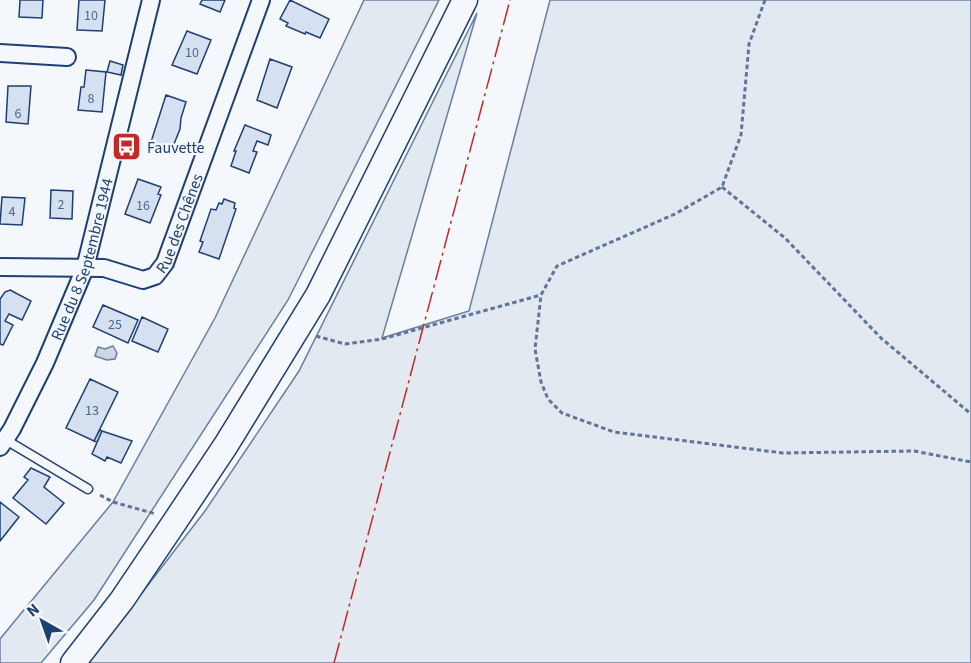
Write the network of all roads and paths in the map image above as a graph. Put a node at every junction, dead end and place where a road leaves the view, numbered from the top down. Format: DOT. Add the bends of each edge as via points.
graph roads {
  1 [pos="151,0"];
  2 [pos="261,0"];
  3 [pos="465,0"];
  4 [pos="765,0"];
  5 [pos="0,53"];
  6 [pos="67,57"];
  7 [pos="722,187"];
  8 [pos="0,267"];
  9 [pos="85,268"];
  10 [pos="541,295"];
  11 [pos="296,330"];
  12 [pos="971,414"];
  13 [pos="2,441"];
  14 [pos="971,462"];
  15 [pos="87,489"];
  16 [pos="176,520"];
  17 [pos="73,663"];
  1 -- 9 [label="street, Rue du 8 Septembre 1944"];
  2 -- 9 [label="street, Rue des Chênes" via="165,263 155,276 143,280 104,268"];
  3 -- 11 [label="main road" via="318,295"];
  4 -- 7 [label="path" via="749,44 741,135"];
  5 -- 6 [label="street"];
  7 -- 10 [label="path" via="675,214 557,266"];
  7 -- 12 [label="path" via="785,238 881,338"];
  8 -- 9 [label="street, Rue des Chênes"];
  9 -- 13 [label="street, Rue du 8 Septembre 1944" via="45,363"];
  10 -- 11 [label="path" via="382,339 345,344"];
  10 -- 14 [label="path" via="535,350 548,399 562,413 614,432 783,453 914,452"];
  11 -- 16 [label="main road"];
  13 -- 15 [label="lane"];
  15 -- 16 [label="path" via="113,502"];
  16 -- 17 [label="main road"];
}
